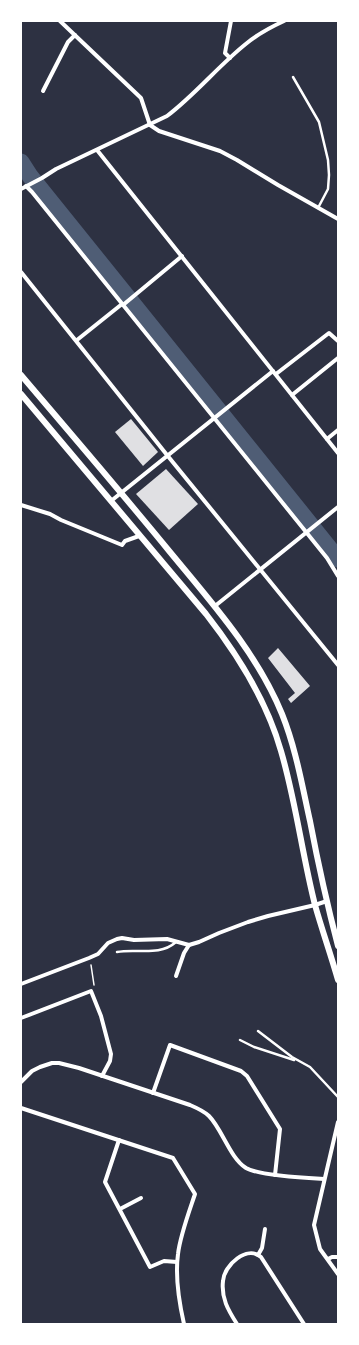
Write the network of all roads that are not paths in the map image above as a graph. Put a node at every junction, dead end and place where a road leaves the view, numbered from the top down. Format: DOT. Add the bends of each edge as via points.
graph roads {
  1 [pos="60,21"];
  2 [pos="231,21"];
  3 [pos="284,21"];
  4 [pos="75,35"];
  5 [pos="230,58"];
  6 [pos="293,77"];
  7 [pos="44,91"];
  8 [pos="150,125"];
  9 [pos="97,150"];
  10 [pos="28,186"];
  11 [pos="21,189"];
  12 [pos="318,208"];
  13 [pos="338,219"];
  14 [pos="182,256"];
  15 [pos="21,272"];
  16 [pos="123,304"];
  17 [pos="77,340"];
  18 [pos="338,341"];
  19 [pos="338,358"];
  20 [pos="274,372"];
  21 [pos="21,375"];
  22 [pos="21,394"];
  23 [pos="292,395"];
  24 [pos="215,417"];
  25 [pos="338,430"];
  26 [pos="327,439"];
  27 [pos="338,453"];
  28 [pos="167,455"];
  29 [pos="121,492"];
  30 [pos="111,500"];
  31 [pos="21,505"];
  32 [pos="338,507"];
  33 [pos="307,532"];
  34 [pos="139,536"];
  35 [pos="261,570"];
  36 [pos="338,576"];
  37 [pos="215,606"];
  38 [pos="338,665"];
  39 [pos="327,901"];
  40 [pos="315,905"];
  41 [pos="176,942"];
  42 [pos="189,945"];
  43 [pos="338,946"];
  44 [pos="118,952"];
  45 [pos="176,976"];
  46 [pos="338,980"];
  47 [pos="21,984"];
  48 [pos="21,1018"];
  49 [pos="258,1031"];
  50 [pos="240,1040"];
  51 [pos="298,1061"];
  52 [pos="102,1076"];
  53 [pos="21,1082"];
  54 [pos="153,1093"];
  55 [pos="338,1097"];
  56 [pos="21,1108"];
  57 [pos="338,1122"];
  58 [pos="119,1140"];
  59 [pos="275,1175"];
  60 [pos="324,1180"];
  61 [pos="141,1198"];
  62 [pos="120,1209"];
  63 [pos="265,1229"];
  64 [pos="258,1255"];
  65 [pos="338,1257"];
  66 [pos="328,1259"];
  67 [pos="178,1262"];
  68 [pos="338,1274"];
  69 [pos="184,1324"];
  70 [pos="237,1324"];
  71 [pos="304,1324"];
  1 -- 4 [label="street"];
  2 -- 5 [label="street" via="225,53"];
  3 -- 5 [label="street" via="267,29"];
  4 -- 7 [label="street" via="68,42"];
  4 -- 8 [label="street" via="141,98"];
  5 -- 8 [label="street" via="182,105"];
  6 -- 12 [label="lane" via="319,122 328,160 328,189"];
  8 -- 9 [label="street"];
  8 -- 12 [label="street" via="159,131 220,151"];
  9 -- 10 [label="street" via="56,169"];
  9 -- 14 [label="street"];
  10 -- 11 [label="street"];
  10 -- 16 [label="street"];
  12 -- 13 [label="street"];
  14 -- 16 [label="street"];
  14 -- 20 [label="street"];
  15 -- 17 [label="street"];
  16 -- 17 [label="street"];
  16 -- 24 [label="street"];
  17 -- 28 [label="street"];
  18 -- 20 [label="street" via="330,333"];
  19 -- 23 [label="street"];
  20 -- 23 [label="street"];
  20 -- 24 [label="street"];
  21 -- 29 [label="main road"];
  22 -- 30 [label="main road"];
  23 -- 26 [label="street"];
  24 -- 28 [label="street"];
  24 -- 33 [label="street"];
  25 -- 26 [label="street"];
  26 -- 27 [label="street"];
  28 -- 29 [label="street"];
  28 -- 35 [label="street"];
  29 -- 30 [label="street"];
  29 -- 37 [label="main road"];
  30 -- 34 [label="main road"];
  31 -- 34 [label="street" via="50,514 122,545"];
  32 -- 33 [label="street"];
  33 -- 35 [label="street"];
  33 -- 36 [label="street"];
  34 -- 40 [label="main road" via="222,635 255,687 271,720 291,787"];
  35 -- 37 [label="street"];
  35 -- 38 [label="street"];
  37 -- 39 [label="main road" via="266,680 282,713 293,746"];
  39 -- 40 [label="street"];
  39 -- 43 [label="main road"];
  40 -- 42 [label="street" via="248,922"];
  40 -- 46 [label="main road"];
  41 -- 42 [label="street"];
  41 -- 44 [label="lane" via="158,951"];
  41 -- 47 [label="street" via="167,939 122,938 108,943 98,954"];
  42 -- 45 [label="street"];
  48 -- 52 [label="street" via="91,991 111,1054"];
  49 -- 51 [label="lane"];
  50 -- 51 [label="lane"];
  51 -- 55 [label="lane" via="310,1067"];
  52 -- 53 [label="street" via="67,1064 52,1063 36,1068"];
  52 -- 54 [label="street"];
  54 -- 59 [label="street" via="205,1112 214,1122 236,1159 251,1170"];
  54 -- 59 [label="street" via="170,1045 241,1071 280,1129"];
  56 -- 58 [label="street"];
  57 -- 60 [label="street"];
  58 -- 62 [label="street" via="105,1182"];
  58 -- 67 [label="street" via="173,1158 195,1194 178,1252"];
  59 -- 60 [label="street"];
  60 -- 66 [label="street" via="314,1225 320,1249"];
  61 -- 62 [label="street"];
  62 -- 67 [label="street" via="150,1267 164,1261"];
  63 -- 64 [label="street" via="262,1248"];
  64 -- 70 [label="street" via="248,1254 239,1257 229,1266 223,1279 225,1304"];
  64 -- 71 [label="street"];
  65 -- 66 [label="street"];
  66 -- 68 [label="street"];
  67 -- 69 [label="street" via="180,1304"];
}
